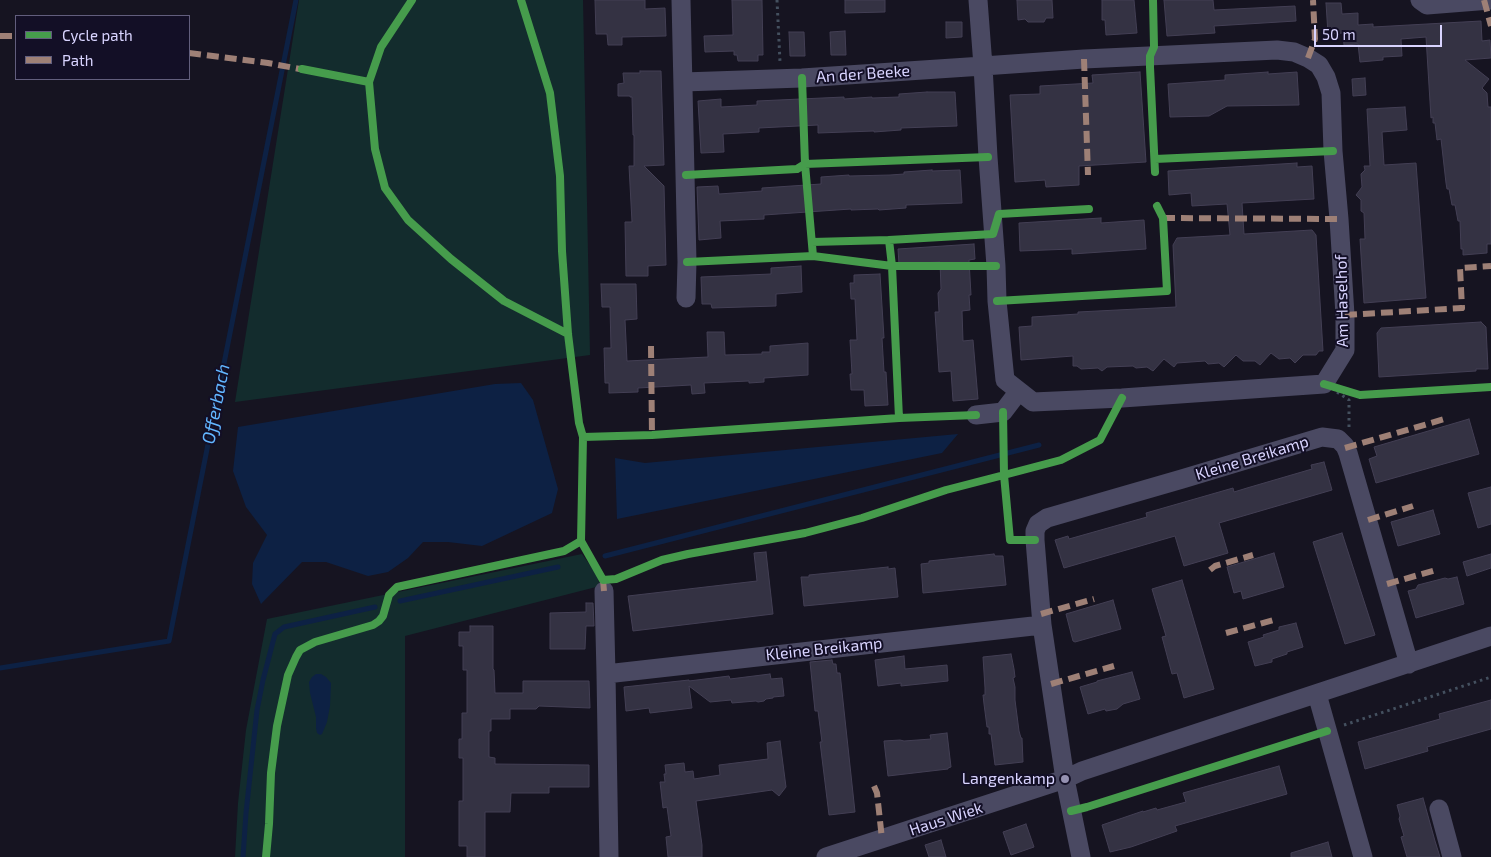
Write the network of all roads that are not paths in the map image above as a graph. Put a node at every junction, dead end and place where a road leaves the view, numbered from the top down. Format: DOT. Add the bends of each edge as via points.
graph roads {
  1 [pos="681,0"];
  2 [pos="978,0"];
  3 [pos="1420,0"];
  4 [pos="1491,0"];
  5 [pos="983,66"];
  6 [pos="683,82"];
  7 [pos="686,298"];
  8 [pos="1019,391"];
  9 [pos="976,415"];
  10 [pos="604,591"];
  11 [pos="1042,625"];
  12 [pos="1491,636"];
  13 [pos="1409,664"];
  14 [pos="606,674"];
  15 [pos="1317,694"];
  16 [pos="1065,780"];
  17 [pos="1439,809"];
  18 [pos="609,857"];
  19 [pos="826,857"];
  20 [pos="1081,857"];
  21 [pos="1363,857"];
  22 [pos="1452,857"];
  1 -- 6 [label="street"];
  2 -- 5 [label="street"];
  3 -- 4 [label="street" via="1427,5"];
  5 -- 6 [label="street, An der Beeke"];
  5 -- 8 [label="street" via="1005,380"];
  5 -- 8 [label="street, Am Haselhof" via="1277,50 1294,52 1319,65 1330,93 1340,219 1345,350 1324,384 1033,402"];
  6 -- 7 [label="street"];
  8 -- 9 [label="street" via="1003,412"];
  10 -- 14 [label="street"];
  11 -- 13 [label="street, Kleine Breikamp" via="1034,540 1038,524 1047,518 1322,437 1338,440 1345,446"];
  11 -- 14 [label="street, Kleine Breikamp"];
  11 -- 16 [label="street, Kleine Breikamp"];
  12 -- 13 [label="street"];
  13 -- 15 [label="street"];
  14 -- 18 [label="street"];
  15 -- 16 [label="street" via="1082,771"];
  15 -- 21 [label="street"];
  16 -- 19 [label="street, Haus Wiek"];
  16 -- 20 [label="street"];
  17 -- 22 [label="street"];
}
